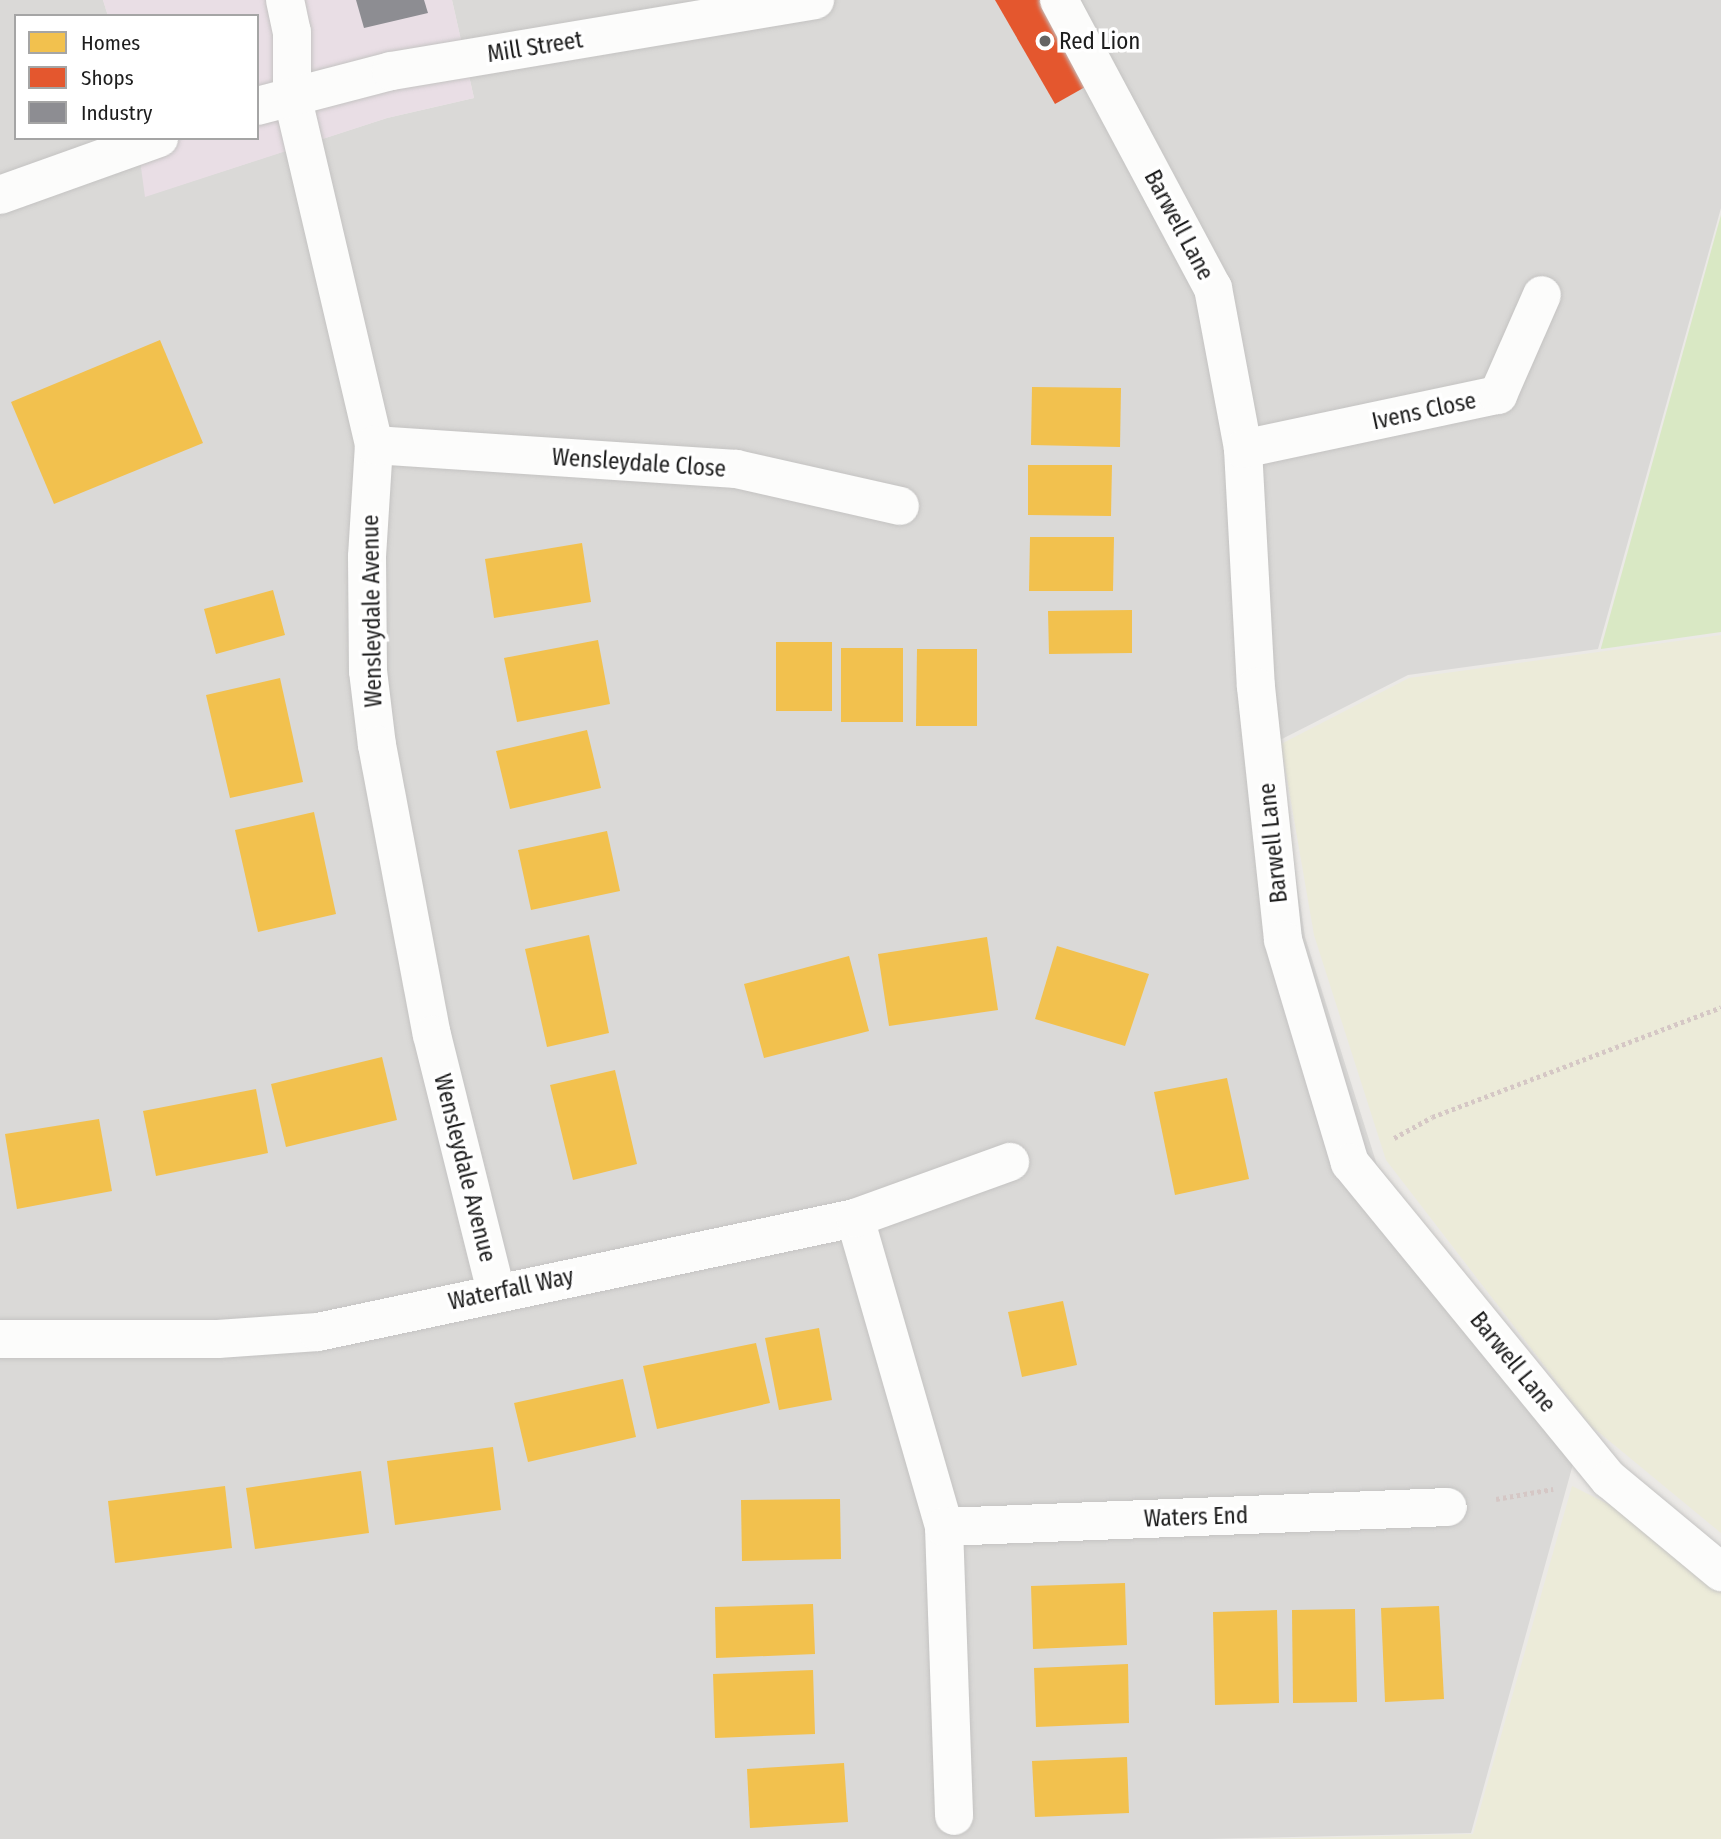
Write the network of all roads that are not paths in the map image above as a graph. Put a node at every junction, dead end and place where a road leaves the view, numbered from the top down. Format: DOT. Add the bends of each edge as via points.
graph roads {
  1 [pos="285,0"];
  2 [pos="815,0"];
  3 [pos="1059,0"];
  4 [pos="275,100"];
  5 [pos="153,140"];
  6 [pos="0,195"];
  7 [pos="1542,295"];
  8 [pos="374,445"];
  9 [pos="1243,449"];
  10 [pos="900,506"];
  11 [pos="1010,1162"];
  12 [pos="855,1218"];
  13 [pos="496,1291"];
  14 [pos="0,1339"];
  15 [pos="1448,1507"];
  16 [pos="944,1527"];
  17 [pos="1721,1573"];
  18 [pos="954,1816"];
  1 -- 4 [label="street, Wensleydale Avenue" via="292,32"];
  2 -- 4 [label="street, Mill Street" via="391,71"];
  3 -- 9 [label="street, Barwell Lane" via="1213,288"];
  4 -- 8 [label="street, Wensleydale Avenue"];
  5 -- 6 [label="street"];
  7 -- 9 [label="street, Ivens Close" via="1498,395"];
  8 -- 10 [label="street, Wensleydale Close" via="736,469"];
  8 -- 13 [label="street, Wensleydale Avenue" via="367,557 368,671 377,745 432,1035"];
  9 -- 17 [label="street, Barwell Lane" via="1255,687 1283,940 1350,1163 1609,1479"];
  11 -- 12 [label="street, Waterfall Way"];
  12 -- 13 [label="street, Waterfall Way"];
  12 -- 16 [label="street"];
  13 -- 14 [label="street, Waterfall Way" via="318,1332 218,1339"];
  15 -- 16 [label="street, Waters End"];
  16 -- 18 [label="street"];
}
